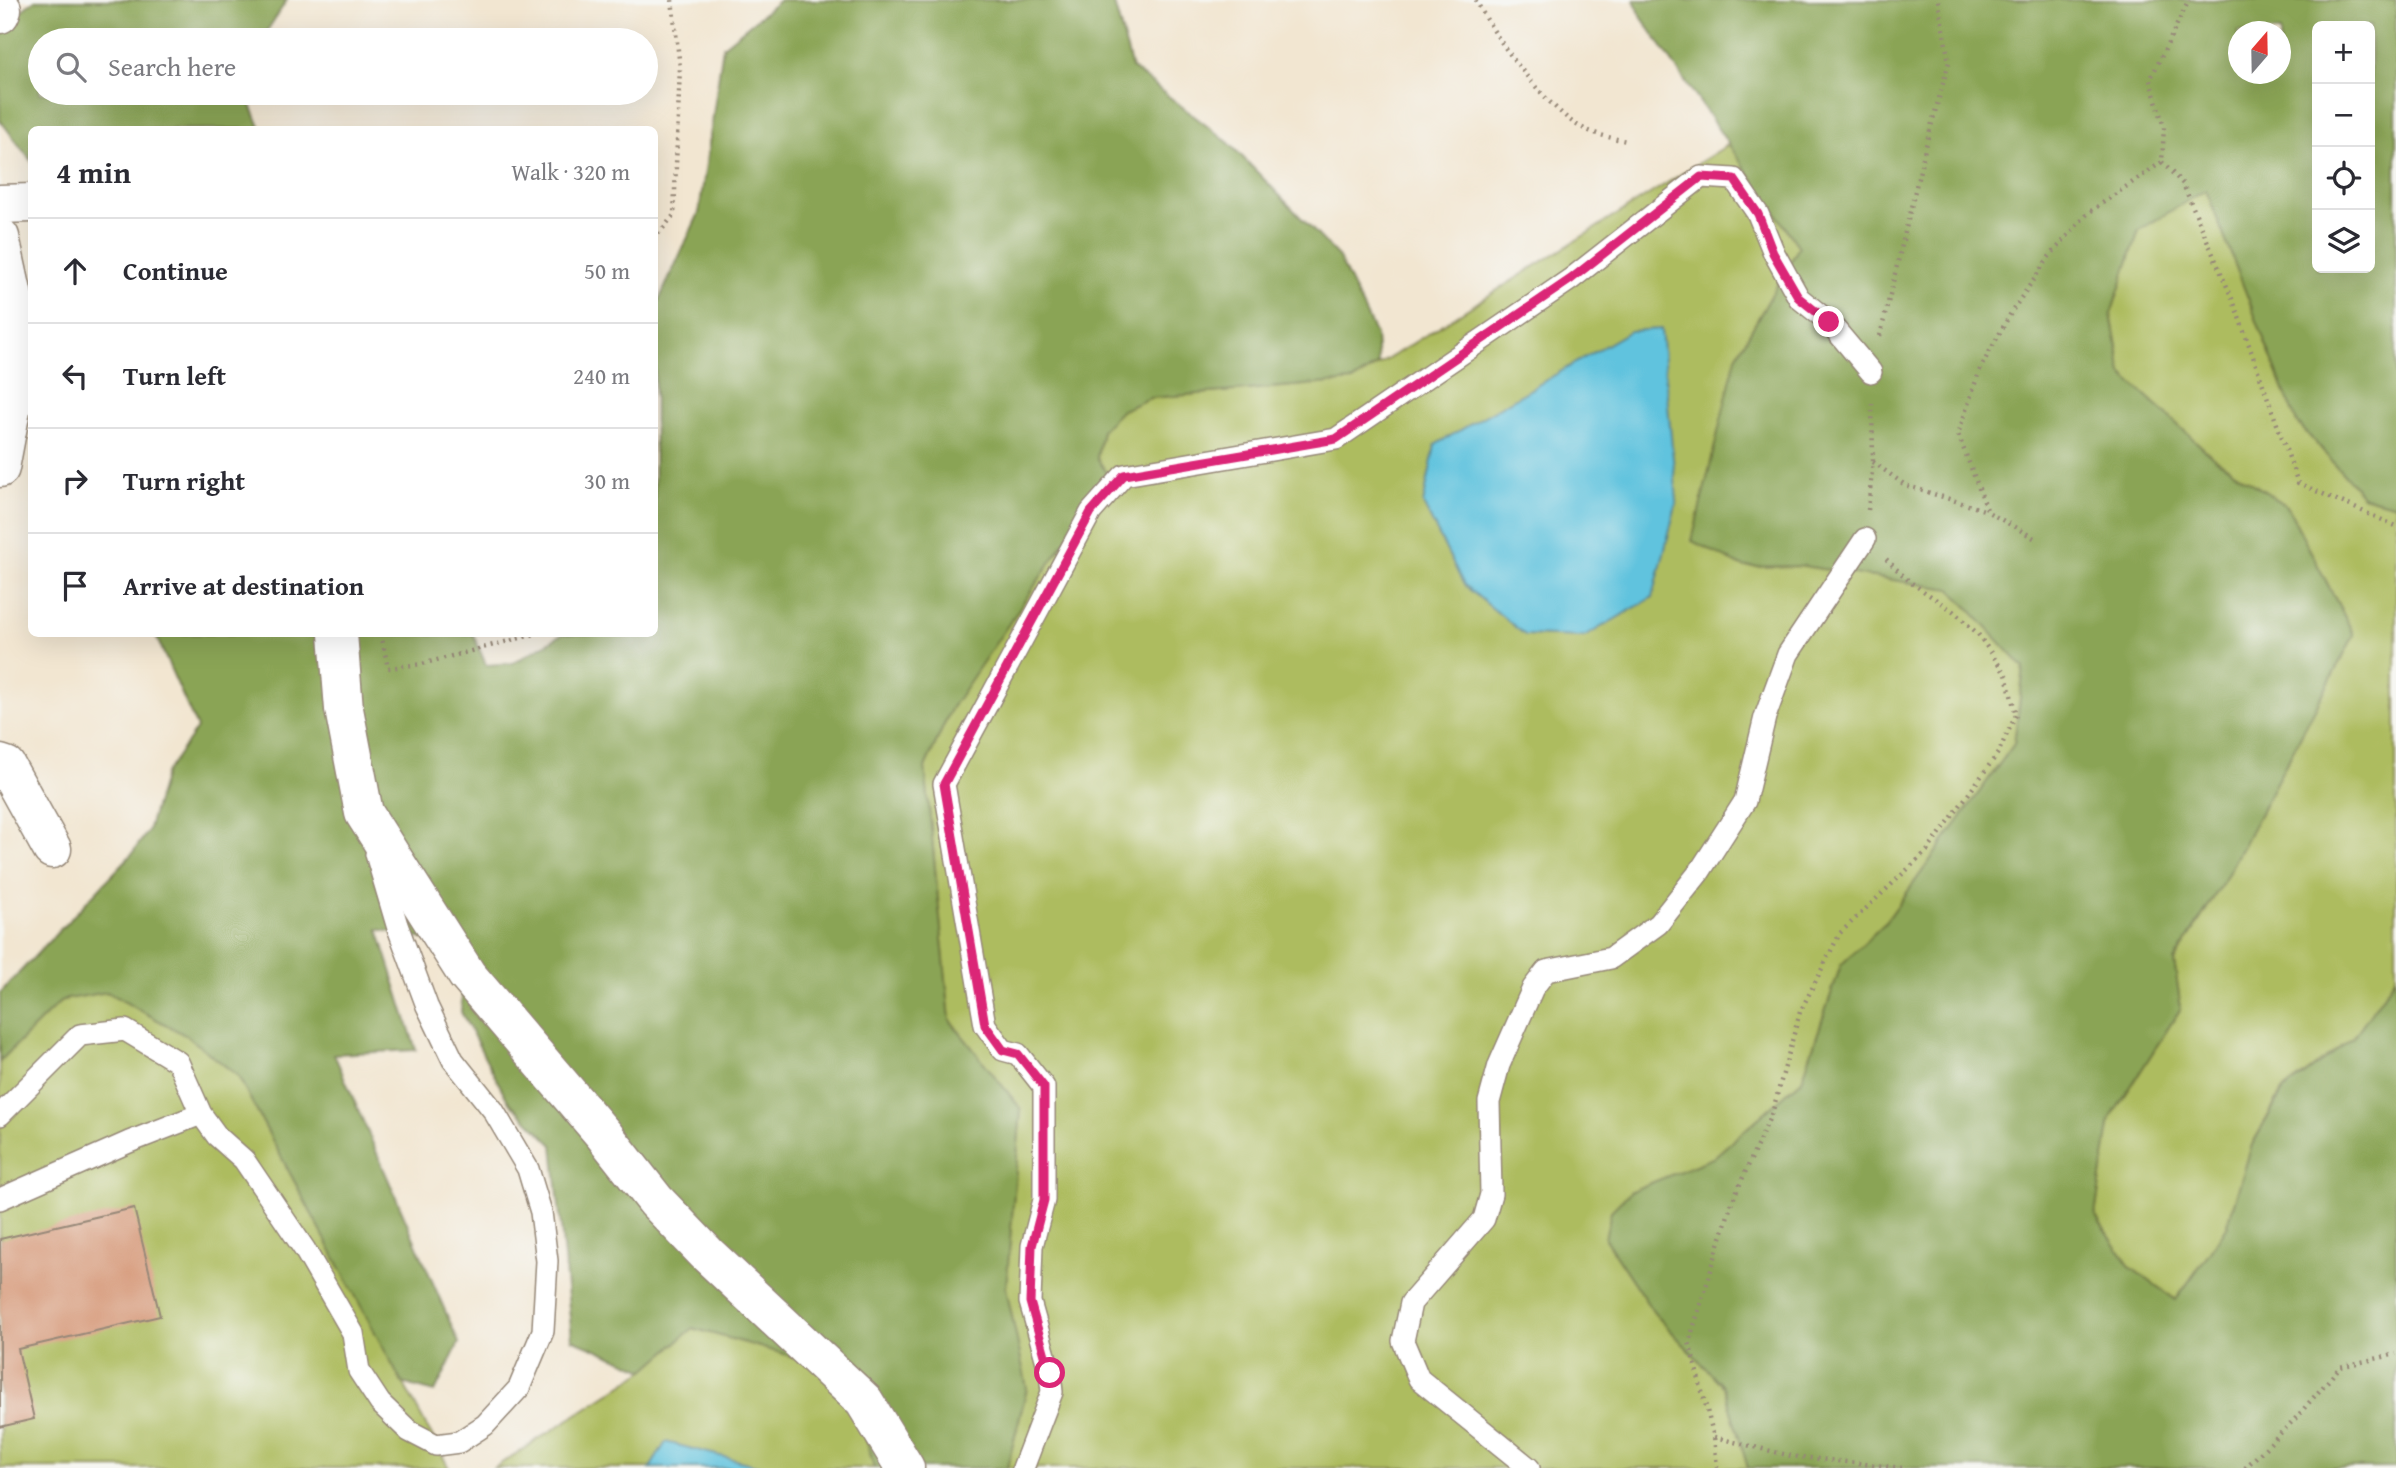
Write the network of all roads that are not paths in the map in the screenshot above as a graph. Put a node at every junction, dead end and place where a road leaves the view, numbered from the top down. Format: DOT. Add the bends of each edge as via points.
graph roads {
  1 [pos="28,203"];
  2 [pos="0,204"];
  3 [pos="0,237"];
  4 [pos="1871,372"];
  5 [pos="0,468"];
  6 [pos="1865,539"];
  7 [pos="338,637"];
  8 [pos="0,764"];
  9 [pos="364,813"];
  10 [pos="52,849"];
  11 [pos="201,1114"];
  12 [pos="0,1115"];
  13 [pos="0,1199"];
  14 [pos="905,1468"];
  15 [pos="1023,1468"];
  16 [pos="1529,1468"];
  1 -- 2 [label="street"];
  3 -- 5 [label="street" via="14,301 15,388"];
  4 -- 15 [label="lane" via="1829,322 1799,298 1773,253 1758,214 1734,179 1701,177 1571,279 1336,439 1124,475 1091,512 944,784 985,1025 1003,1050 1018,1054 1044,1087 1044,1200 1032,1246 1030,1302 1052,1392"];
  6 -- 16 [label="lane" via="1788,654 1765,717 1745,802 1700,870 1658,924 1611,958 1546,971 1533,988 1499,1065 1489,1102 1490,1194 1484,1219 1411,1303 1403,1341 1419,1379"];
  7 -- 9 [label="street" via="344,709"];
  8 -- 10 [label="street" via="6,766"];
  9 -- 11 [label="lane" via="397,926 428,1006 453,1059 493,1110 528,1169 541,1212 547,1261 543,1331 519,1388 485,1424 459,1442 436,1445 409,1431 380,1403 359,1371 353,1332 305,1250 244,1160"];
  9 -- 14 [label="street" via="467,975 656,1201 864,1401"];
  11 -- 12 [label="lane" via="178,1062 125,1030 80,1035"];
  11 -- 13 [label="lane"];
}
